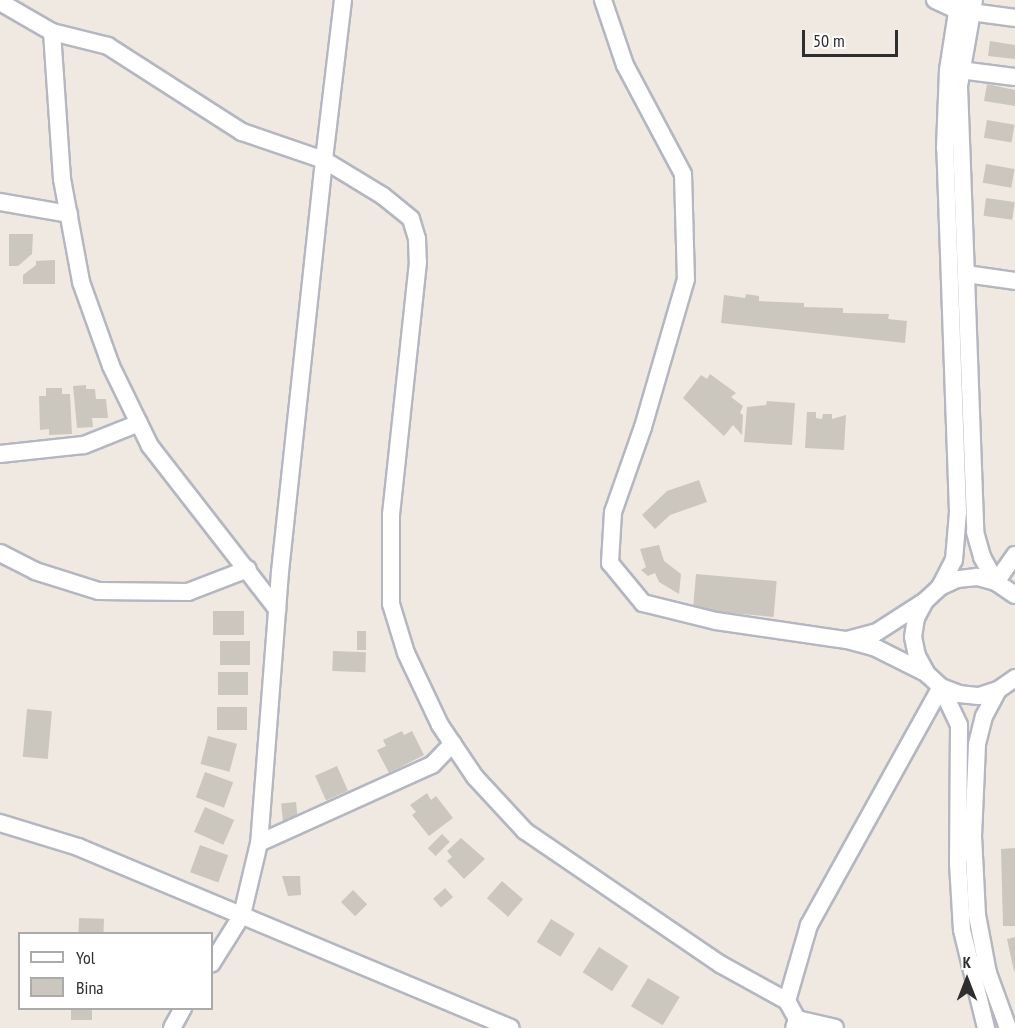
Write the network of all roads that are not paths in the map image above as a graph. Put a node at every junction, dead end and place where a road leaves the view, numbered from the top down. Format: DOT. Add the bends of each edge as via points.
graph roads {
  1 [pos="343,0"];
  2 [pos="603,0"];
  3 [pos="935,0"];
  4 [pos="0,2"];
  5 [pos="965,6"];
  6 [pos="1015,18"];
  7 [pos="52,32"];
  8 [pos="960,70"];
  9 [pos="1015,77"];
  10 [pos="324,160"];
  11 [pos="0,202"];
  12 [pos="69,214"];
  13 [pos="966,274"];
  14 [pos="1015,281"];
  15 [pos="139,423"];
  16 [pos="0,454"];
  17 [pos="0,553"];
  18 [pos="1015,555"];
  19 [pos="248,569"];
  20 [pos="996,582"];
  21 [pos="940,587"];
  22 [pos="1014,593"];
  23 [pos="925,601"];
  24 [pos="277,609"];
  25 [pos="847,640"];
  26 [pos="927,674"];
  27 [pos="1015,678"];
  28 [pos="941,687"];
  29 [pos="998,690"];
  30 [pos="453,743"];
  31 [pos="0,823"];
  32 [pos="259,843"];
  33 [pos="242,915"];
  34 [pos="213,961"];
  35 [pos="787,1001"];
  36 [pos="182,1010"];
  37 [pos="795,1023"];
  38 [pos="172,1028"];
  39 [pos="511,1028"];
  40 [pos="835,1028"];
  41 [pos="986,1028"];
  42 [pos="1008,1028"];
  1 -- 10 [label="street"];
  2 -- 25 [label="street" via="625,65 683,174 686,279 643,428 613,512 610,563 643,603 716,621"];
  3 -- 5 [label="street"];
  4 -- 7 [label="street"];
  5 -- 6 [label="street"];
  5 -- 8 [label="street"];
  5 -- 21 [label="street" via="948,70 945,148 958,512 954,560"];
  7 -- 10 [label="street" via="108,46 242,132"];
  7 -- 12 [label="street" via="62,179"];
  8 -- 9 [label="street"];
  8 -- 13 [label="street"];
  10 -- 24 [label="street"];
  10 -- 30 [label="street" via="383,195 411,219 417,239 417,273 391,515 391,604 406,653"];
  11 -- 12 [label="street"];
  12 -- 15 [label="street" via="81,282 111,366"];
  13 -- 14 [label="street"];
  13 -- 20 [label="street" via="975,532"];
  15 -- 16 [label="street" via="84,445"];
  15 -- 19 [label="street" via="150,446"];
  17 -- 19 [label="street" via="35,571 99,591 188,592"];
  18 -- 20 [label="street"];
  19 -- 24 [label="street"];
  20 -- 21 [label="street" via="967,578"];
  20 -- 22 [label="street"];
  21 -- 23 [label="street"];
  23 -- 25 [label="street" via="877,633"];
  23 -- 26 [label="street" via="916,618 913,637"];
  24 -- 32 [label="street"];
  25 -- 26 [label="street" via="874,647"];
  26 -- 28 [label="street"];
  27 -- 29 [label="street"];
  28 -- 29 [label="street" via="979,696"];
  28 -- 35 [label="street" via="809,926"];
  28 -- 41 [label="street" via="959,725 958,863 962,930"];
  29 -- 42 [label="street" via="984,716 977,745 973,836 977,915 988,973"];
  30 -- 32 [label="street" via="432,765"];
  30 -- 35 [label="street" via="475,777 525,831 720,964"];
  31 -- 33 [label="street" via="78,847"];
  32 -- 33 [label="street"];
  33 -- 34 [label="street"];
  33 -- 39 [label="street"];
  35 -- 37 [label="street"];
  36 -- 38 [label="street"];
  37 -- 40 [label="street"];
}
